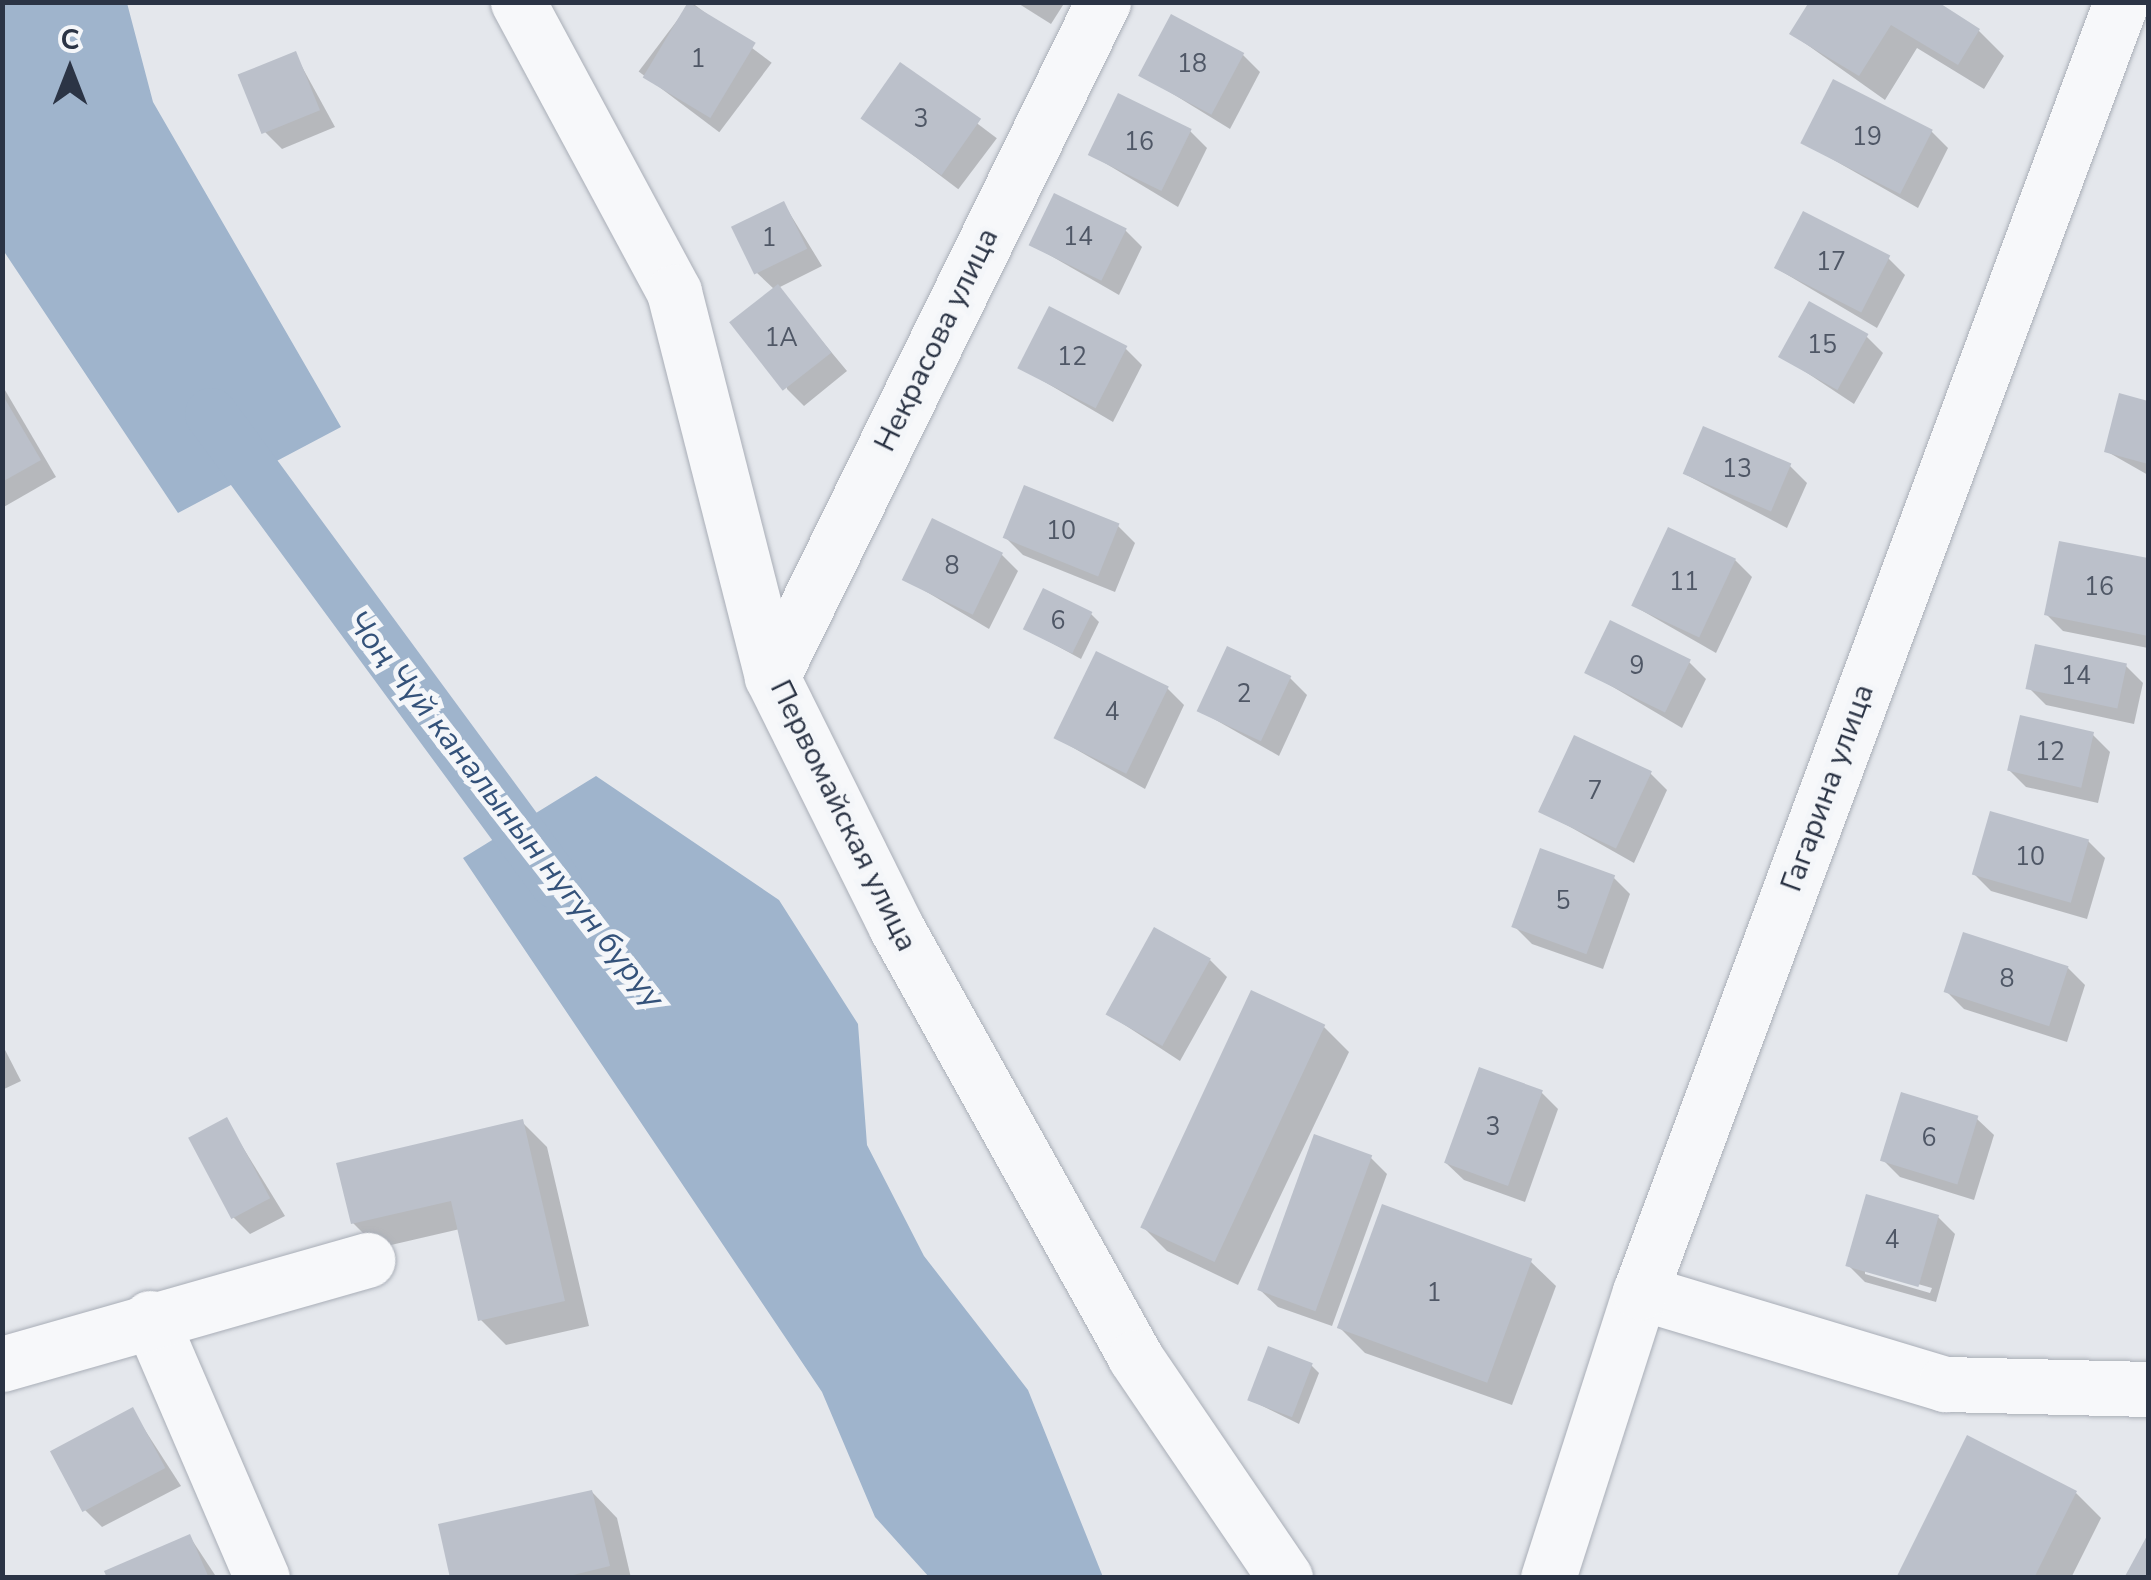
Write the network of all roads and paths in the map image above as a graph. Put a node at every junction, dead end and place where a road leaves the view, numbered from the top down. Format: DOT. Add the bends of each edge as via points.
graph roads {
  1 [pos="518,2"];
  2 [pos="1103,2"];
  3 [pos="2122,2"];
  4 [pos="772,677"];
  5 [pos="368,1260"];
  6 [pos="1640,1292"];
  7 [pos="150,1318"];
  8 [pos="2,1364"];
  9 [pos="2148,1389"];
  10 [pos="262,1578"];
  11 [pos="1284,1578"];
  12 [pos="1548,1578"];
  1 -- 4 [label="street, Первомайская улица" via="674,292"];
  2 -- 4 [label="street, Некрасова улица"];
  3 -- 6 [label="street, Гагарина улица"];
  4 -- 11 [label="street, Первомайская улица" via="896,928 1126,1340"];
  5 -- 7 [label="street"];
  6 -- 9 [label="street" via="1944,1384"];
  6 -- 12 [label="street, Гагарина улица"];
  7 -- 8 [label="street"];
  7 -- 10 [label="street"];
}
